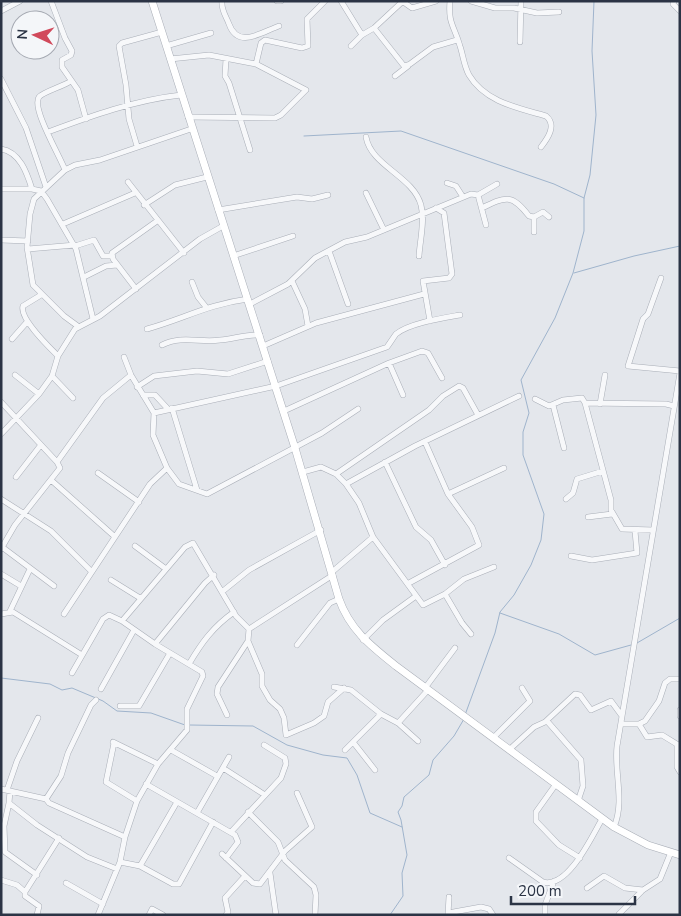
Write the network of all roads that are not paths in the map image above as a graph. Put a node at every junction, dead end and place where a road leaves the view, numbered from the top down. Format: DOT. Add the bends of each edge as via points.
graph roads {
  1 [pos="20,1"];
  2 [pos="51,1"];
  3 [pos="152,1"];
  4 [pos="222,1"];
  5 [pos="325,1"];
  6 [pos="341,1"];
  7 [pos="436,1"];
  8 [pos="450,1"];
  9 [pos="472,1"];
  10 [pos="521,1"];
  11 [pos="674,1"];
  12 [pos="402,2"];
  13 [pos="521,9"];
  14 [pos="1,10"];
  15 [pos="680,11"];
  16 [pos="559,12"];
  17 [pos="278,26"];
  18 [pos="374,28"];
  19 [pos="162,32"];
  20 [pos="211,33"];
  21 [pos="262,33"];
  22 [pos="362,35"];
  23 [pos="265,40"];
  24 [pos="458,40"];
  25 [pos="520,42"];
  26 [pos="166,46"];
  27 [pos="351,46"];
  28 [pos="226,58"];
  29 [pos="170,59"];
  30 [pos="256,64"];
  31 [pos="408,66"];
  32 [pos="395,76"];
  33 [pos="1,79"];
  34 [pos="71,81"];
  35 [pos="181,94"];
  36 [pos="129,106"];
  37 [pos="188,117"];
  38 [pos="240,118"];
  39 [pos="86,119"];
  40 [pos="192,129"];
  41 [pos="48,132"];
  42 [pos="366,137"];
  43 [pos="137,146"];
  44 [pos="541,147"];
  45 [pos="1,149"];
  46 [pos="250,150"];
  47 [pos="65,170"];
  48 [pos="207,177"];
  49 [pos="128,182"];
  50 [pos="447,183"];
  51 [pos="497,184"];
  52 [pos="1,189"];
  53 [pos="32,189"];
  54 [pos="44,189"];
  55 [pos="135,193"];
  56 [pos="366,193"];
  57 [pos="478,194"];
  58 [pos="328,195"];
  59 [pos="463,197"];
  60 [pos="144,205"];
  61 [pos="436,208"];
  62 [pos="482,208"];
  63 [pos="218,210"];
  64 [pos="422,213"];
  65 [pos="534,217"];
  66 [pos="549,217"];
  67 [pos="157,221"];
  68 [pos="63,224"];
  69 [pos="486,225"];
  70 [pos="223,226"];
  71 [pos="384,230"];
  72 [pos="534,232"];
  73 [pos="292,236"];
  74 [pos="1,240"];
  75 [pos="28,241"];
  76 [pos="75,245"];
  77 [pos="28,249"];
  78 [pos="330,251"];
  79 [pos="184,253"];
  80 [pos="233,256"];
  81 [pos="419,256"];
  82 [pos="112,258"];
  83 [pos="117,265"];
  84 [pos="106,266"];
  85 [pos="84,277"];
  86 [pos="661,278"];
  87 [pos="292,281"];
  88 [pos="192,282"];
  89 [pos="136,289"];
  90 [pos="424,294"];
  91 [pos="41,295"];
  92 [pos="249,302"];
  93 [pos="348,304"];
  94 [pos="206,307"];
  95 [pos="460,314"];
  96 [pos="93,319"];
  97 [pos="430,321"];
  98 [pos="27,322"];
  99 [pos="79,326"];
  100 [pos="308,326"];
  101 [pos="147,329"];
  102 [pos="260,335"];
  103 [pos="12,339"];
  104 [pos="162,345"];
  105 [pos="263,346"];
  106 [pos="58,356"];
  107 [pos="124,357"];
  108 [pos="268,362"];
  109 [pos="389,363"];
  110 [pos="680,372"];
  111 [pos="15,375"];
  112 [pos="131,375"];
  113 [pos="604,375"];
  114 [pos="52,376"];
  115 [pos="442,378"];
  116 [pos="276,386"];
  117 [pos="137,387"];
  118 [pos="39,394"];
  119 [pos="143,395"];
  120 [pos="403,395"];
  121 [pos="519,396"];
  122 [pos="73,398"];
  123 [pos="535,399"];
  124 [pos="1,402"];
  125 [pos="585,404"];
  126 [pos="600,404"];
  127 [pos="553,405"];
  128 [pos="674,406"];
  129 [pos="170,408"];
  130 [pos="358,409"];
  131 [pos="284,411"];
  132 [pos="154,413"];
  133 [pos="478,415"];
  134 [pos="17,419"];
  135 [pos="1,434"];
  136 [pos="425,442"];
  137 [pos="40,446"];
  138 [pos="295,448"];
  139 [pos="564,448"];
  140 [pos="57,462"];
  141 [pos="386,462"];
  142 [pos="168,468"];
  143 [pos="504,468"];
  144 [pos="603,471"];
  145 [pos="303,472"];
  146 [pos="98,473"];
  147 [pos="336,474"];
  148 [pos="16,477"];
  149 [pos="51,480"];
  150 [pos="346,484"];
  151 [pos="196,490"];
  152 [pos="448,494"];
  153 [pos="566,499"];
  154 [pos="1,500"];
  155 [pos="139,502"];
  156 [pos="24,513"];
  157 [pos="612,514"];
  158 [pos="588,517"];
  159 [pos="321,530"];
  160 [pos="653,530"];
  161 [pos="635,531"];
  162 [pos="114,536"];
  163 [pos="373,537"];
  164 [pos="135,546"];
  165 [pos="2,548"];
  166 [pos="571,556"];
  167 [pos="445,565"];
  168 [pos="494,567"];
  169 [pos="30,569"];
  170 [pos="166,569"];
  171 [pos="91,571"];
  172 [pos="332,573"];
  173 [pos="1,574"];
  174 [pos="214,575"];
  175 [pos="111,580"];
  176 [pos="409,583"];
  177 [pos="21,586"];
  178 [pos="54,586"];
  179 [pos="223,591"];
  180 [pos="445,594"];
  181 [pos="416,596"];
  182 [pos="140,598"];
  183 [pos="339,599"];
  184 [pos="10,611"];
  185 [pos="234,612"];
  186 [pos="1,614"];
  187 [pos="64,614"];
  188 [pos="122,621"];
  189 [pos="249,629"];
  190 [pos="134,630"];
  191 [pos="472,634"];
  192 [pos="363,640"];
  193 [pos="248,641"];
  194 [pos="155,644"];
  195 [pos="297,645"];
  196 [pos="455,648"];
  197 [pos="170,653"];
  198 [pos="82,654"];
  199 [pos="189,664"];
  200 [pos="72,674"];
  201 [pos="680,680"];
  202 [pos="334,686"];
  203 [pos="344,688"];
  204 [pos="522,688"];
  205 [pos="101,689"];
  206 [pos="426,689"];
  207 [pos="96,700"];
  208 [pos="120,706"];
  209 [pos="680,710"];
  210 [pos="381,714"];
  211 [pos="227,715"];
  212 [pos="622,716"];
  213 [pos="680,716"];
  214 [pos="38,718"];
  215 [pos="547,721"];
  216 [pos="398,723"];
  217 [pos="620,724"];
  218 [pos="640,724"];
  219 [pos="494,737"];
  220 [pos="418,741"];
  221 [pos="353,742"];
  222 [pos="264,745"];
  223 [pos="678,745"];
  224 [pos="510,749"];
  225 [pos="171,750"];
  226 [pos="346,750"];
  227 [pos="229,758"];
  228 [pos="158,764"];
  229 [pos="223,768"];
  230 [pos="375,770"];
  231 [pos="680,772"];
  232 [pos="218,776"];
  233 [pos="146,784"];
  234 [pos="556,784"];
  235 [pos="6,790"];
  236 [pos="265,794"];
  237 [pos="297,794"];
  238 [pos="46,799"];
  239 [pos="137,800"];
  240 [pos="578,801"];
  241 [pos="9,802"];
  242 [pos="177,802"];
  243 [pos="248,812"];
  244 [pos="197,813"];
  245 [pos="602,819"];
  246 [pos="213,822"];
  247 [pos="614,827"];
  248 [pos="231,832"];
  249 [pos="125,837"];
  250 [pos="59,838"];
  251 [pos="671,852"];
  252 [pos="222,854"];
  253 [pos="680,855"];
  254 [pos="283,856"];
  255 [pos="226,858"];
  256 [pos="509,858"];
  257 [pos="580,858"];
  258 [pos="120,862"];
  259 [pos="140,866"];
  260 [pos="117,869"];
  261 [pos="270,873"];
  262 [pos="36,875"];
  263 [pos="245,876"];
  264 [pos="1,880"];
  265 [pos="554,881"];
  266 [pos="66,883"];
  267 [pos="587,888"];
  268 [pos="642,890"];
  269 [pos="25,892"];
  270 [pos="449,897"];
  271 [pos="102,904"];
  272 [pos="448,914"];
  273 [pos="619,914"];
  274 [pos="37,915"];
  275 [pos="98,915"];
  276 [pos="149,915"];
  277 [pos="163,915"];
  278 [pos="226,915"];
  279 [pos="276,915"];
  280 [pos="315,915"];
  281 [pos="493,915"];
  282 [pos="545,915"];
  1 -- 14 [label="street"];
  2 -- 34 [label="street" via="72,51 61,63"];
  3 -- 19 [label="main road"];
  4 -- 21 [label="street" via="235,35 251,37"];
  5 -- 23 [label="street" via="307,18 306,48"];
  6 -- 22 [label="street"];
  7 -- 12 [label="street" via="412,8"];
  8 -- 24 [label="street" via="449,20"];
  9 -- 13 [label="street" via="495,8"];
  10 -- 13 [label="street"];
  11 -- 15 [label="street"];
  12 -- 18 [label="street"];
  13 -- 16 [label="street" via="537,13"];
  13 -- 25 [label="street"];
  17 -- 21 [label="street"];
  18 -- 22 [label="street"];
  18 -- 31 [label="street"];
  19 -- 26 [label="main road"];
  19 -- 36 [label="street" via="119,46"];
  20 -- 26 [label="street"];
  21 -- 23 [label="street"];
  22 -- 27 [label="street"];
  23 -- 30 [label="street"];
  24 -- 31 [label="street" via="433,47"];
  24 -- 44 [label="street" via="464,63 474,81 500,103 550,120 550,133"];
  26 -- 29 [label="main road"];
  28 -- 29 [label="street" via="210,55"];
  28 -- 30 [label="street"];
  28 -- 38 [label="street" via="225,76"];
  29 -- 35 [label="main road"];
  30 -- 38 [label="street" via="306,90 275,118"];
  31 -- 32 [label="street"];
  33 -- 54 [label="street" via="26,128"];
  34 -- 39 [label="street" via="78,90"];
  34 -- 41 [label="street" via="39,97 39,115"];
  35 -- 36 [label="street"];
  35 -- 37 [label="main road"];
  36 -- 39 [label="street"];
  36 -- 43 [label="street" via="130,124"];
  37 -- 38 [label="street"];
  37 -- 40 [label="main road"];
  38 -- 46 [label="street"];
  39 -- 41 [label="street"];
  40 -- 43 [label="street"];
  40 -- 48 [label="main road"];
  41 -- 47 [label="street"];
  42 -- 64 [label="street" via="368,148 410,187"];
  43 -- 47 [label="street"];
  45 -- 53 [label="street" via="11,153 22,164"];
  47 -- 54 [label="street"];
  48 -- 60 [label="street" via="175,185"];
  48 -- 63 [label="main road"];
  49 -- 55 [label="street"];
  50 -- 59 [label="street" via="456,186"];
  51 -- 57 [label="street"];
  52 -- 53 [label="street"];
  53 -- 54 [label="street"];
  54 -- 68 [label="street"];
  54 -- 75 [label="street" via="34,199 30,211"];
  55 -- 60 [label="street"];
  55 -- 68 [label="street"];
  56 -- 71 [label="street"];
  57 -- 59 [label="street"];
  57 -- 62 [label="street"];
  58 -- 63 [label="street"];
  59 -- 61 [label="street"];
  60 -- 67 [label="street"];
  61 -- 64 [label="street"];
  61 -- 90 [label="street" via="444,213 452,274 448,278 424,280"];
  62 -- 65 [label="street" via="510,199"];
  62 -- 69 [label="street"];
  63 -- 70 [label="main road"];
  64 -- 71 [label="street"];
  64 -- 81 [label="street"];
  65 -- 66 [label="street" via="543,212"];
  65 -- 72 [label="street"];
  67 -- 79 [label="street"];
  67 -- 82 [label="street" via="114,251"];
  68 -- 76 [label="street"];
  70 -- 79 [label="street"];
  70 -- 80 [label="main road"];
  71 -- 78 [label="street" via="345,242"];
  73 -- 80 [label="street"];
  74 -- 75 [label="street"];
  75 -- 77 [label="street"];
  76 -- 77 [label="street"];
  76 -- 82 [label="street" via="94,240 103,256"];
  76 -- 85 [label="street"];
  77 -- 91 [label="street" via="33,285"];
  78 -- 87 [label="street" via="310,261"];
  78 -- 93 [label="street"];
  79 -- 89 [label="street"];
  80 -- 92 [label="main road"];
  82 -- 83 [label="street"];
  82 -- 84 [label="street"];
  83 -- 84 [label="street"];
  83 -- 89 [label="street"];
  84 -- 85 [label="street"];
  85 -- 96 [label="street"];
  86 -- 110 [label="street" via="648,314 643,318 628,366"];
  87 -- 92 [label="street"];
  87 -- 100 [label="street" via="305,309"];
  88 -- 94 [label="street" via="198,298"];
  89 -- 96 [label="street"];
  90 -- 97 [label="street"];
  90 -- 100 [label="street"];
  91 -- 98 [label="street" via="23,306"];
  91 -- 99 [label="street"];
  92 -- 94 [label="street"];
  92 -- 102 [label="main road"];
  94 -- 101 [label="street" via="167,325"];
  95 -- 97 [label="street"];
  96 -- 99 [label="street"];
  97 -- 116 [label="street" via="399,332 387,347"];
  98 -- 103 [label="street"];
  98 -- 106 [label="street"];
  99 -- 106 [label="street"];
  100 -- 105 [label="street"];
  102 -- 104 [label="street" via="218,341 187,338"];
  102 -- 105 [label="main road"];
  105 -- 108 [label="main road"];
  106 -- 114 [label="street"];
  107 -- 112 [label="street"];
  108 -- 116 [label="main road"];
  108 -- 117 [label="street" via="228,374 197,371 154,376"];
  109 -- 115 [label="street" via="425,351"];
  109 -- 120 [label="street"];
  109 -- 131 [label="street"];
  110 -- 128 [label="street"];
  111 -- 118 [label="street"];
  112 -- 117 [label="street"];
  112 -- 140 [label="street" via="103,398"];
  113 -- 126 [label="street"];
  114 -- 118 [label="street"];
  114 -- 122 [label="street"];
  116 -- 129 [label="street"];
  116 -- 131 [label="main road"];
  117 -- 119 [label="street"];
  118 -- 134 [label="street"];
  119 -- 129 [label="street" via="155,395"];
  119 -- 132 [label="street"];
  121 -- 133 [label="street"];
  123 -- 127 [label="street" via="545,405"];
  124 -- 134 [label="street"];
  125 -- 126 [label="street"];
  125 -- 127 [label="street" via="582,398 577,397"];
  125 -- 144 [label="street"];
  126 -- 128 [label="street"];
  127 -- 139 [label="street"];
  128 -- 160 [label="street"];
  129 -- 132 [label="street"];
  129 -- 151 [label="street"];
  130 -- 138 [label="street"];
  131 -- 138 [label="main road"];
  132 -- 142 [label="street" via="153,435"];
  133 -- 136 [label="street"];
  133 -- 147 [label="street" via="459,386"];
  134 -- 135 [label="street"];
  134 -- 137 [label="street"];
  136 -- 141 [label="street"];
  136 -- 152 [label="street"];
  137 -- 140 [label="street"];
  137 -- 148 [label="street"];
  138 -- 145 [label="main road"];
  138 -- 151 [label="street" via="211,493"];
  140 -- 149 [label="street" via="59,471"];
  141 -- 150 [label="street"];
  141 -- 167 [label="street" via="416,527 431,540"];
  142 -- 151 [label="street" via="179,484"];
  142 -- 155 [label="street" via="152,481"];
  143 -- 152 [label="street"];
  144 -- 153 [label="street" via="577,479 573,493"];
  144 -- 157 [label="street"];
  145 -- 147 [label="street" via="322,467"];
  145 -- 159 [label="main road"];
  146 -- 155 [label="street"];
  147 -- 150 [label="street"];
  149 -- 156 [label="street"];
  149 -- 162 [label="street"];
  150 -- 163 [label="street" via="359,504"];
  152 -- 167 [label="street" via="472,527 478,545"];
  154 -- 156 [label="street"];
  155 -- 162 [label="street"];
  156 -- 165 [label="street"];
  156 -- 171 [label="street" via="58,538"];
  157 -- 158 [label="street"];
  157 -- 161 [label="street" via="622,529"];
  159 -- 172 [label="main road"];
  159 -- 179 [label="street" via="249,570"];
  160 -- 161 [label="street"];
  160 -- 212 [label="street"];
  161 -- 166 [label="street" via="638,553 592,560"];
  162 -- 171 [label="street"];
  163 -- 172 [label="street"];
  163 -- 176 [label="street"];
  164 -- 170 [label="street"];
  165 -- 169 [label="street"];
  167 -- 176 [label="street"];
  168 -- 180 [label="street" via="464,579"];
  169 -- 177 [label="street"];
  169 -- 178 [label="street"];
  170 -- 174 [label="street" via="186,547 194,543"];
  170 -- 182 [label="street"];
  171 -- 187 [label="street"];
  172 -- 183 [label="main road"];
  172 -- 189 [label="street"];
  173 -- 177 [label="street"];
  174 -- 179 [label="street"];
  174 -- 194 [label="street"];
  175 -- 182 [label="street"];
  176 -- 181 [label="street"];
  177 -- 184 [label="street"];
  179 -- 185 [label="street"];
  180 -- 181 [label="street" via="425,604"];
  180 -- 191 [label="street"];
  181 -- 192 [label="street" via="383,620"];
  182 -- 188 [label="street"];
  183 -- 192 [label="main road" via="350,623"];
  183 -- 195 [label="street" via="330,603"];
  184 -- 186 [label="street"];
  184 -- 198 [label="street"];
  185 -- 189 [label="street"];
  185 -- 199 [label="street" via="217,624"];
  188 -- 190 [label="street"];
  188 -- 198 [label="street" via="106,616"];
  189 -- 193 [label="street"];
  190 -- 194 [label="street"];
  190 -- 205 [label="street"];
  192 -- 206 [label="main road"];
  193 -- 203 [label="street" via="262,674 262,686 284,718 286,735 324,716 328,702"];
  193 -- 211 [label="street" via="218,686 217,694"];
  194 -- 197 [label="street"];
  196 -- 206 [label="street"];
  197 -- 199 [label="street"];
  197 -- 208 [label="street" via="139,706"];
  198 -- 200 [label="street"];
  199 -- 225 [label="street" via="202,672 203,679 187,709 187,730"];
  201 -- 218 [label="street" via="664,683 659,701"];
  202 -- 203 [label="street"];
  203 -- 210 [label="street" via="363,698"];
  204 -- 219 [label="street" via="530,701"];
  206 -- 216 [label="street"];
  206 -- 219 [label="main road"];
  207 -- 238 [label="street" via="91,704 68,753 61,776"];
  209 -- 213 [label="street"];
  210 -- 216 [label="street"];
  210 -- 221 [label="street"];
  212 -- 215 [label="street" via="611,701 591,710 577,694"];
  212 -- 217 [label="street"];
  214 -- 235 [label="street"];
  215 -- 224 [label="street"];
  215 -- 240 [label="street" via="582,760 583,786"];
  216 -- 220 [label="street"];
  217 -- 218 [label="street"];
  217 -- 247 [label="street" via="616,756 619,813"];
  218 -- 223 [label="street" via="648,736 662,735"];
  219 -- 224 [label="main road"];
  221 -- 226 [label="street"];
  221 -- 230 [label="street"];
  222 -- 236 [label="street" via="285,758 286,764 281,778"];
  223 -- 231 [label="street" via="677,767"];
  224 -- 234 [label="main road"];
  225 -- 228 [label="street"];
  225 -- 232 [label="street"];
  227 -- 229 [label="street"];
  228 -- 233 [label="street"];
  228 -- 239 [label="street" via="114,743 106,782"];
  229 -- 232 [label="street"];
  229 -- 236 [label="street"];
  232 -- 244 [label="street"];
  233 -- 239 [label="street"];
  233 -- 242 [label="street"];
  234 -- 240 [label="main road"];
  234 -- 257 [label="street" via="536,812 536,821 559,845"];
  235 -- 238 [label="street"];
  235 -- 241 [label="street"];
  236 -- 243 [label="street"];
  237 -- 254 [label="street" via="312,827"];
  238 -- 249 [label="street"];
  239 -- 249 [label="street"];
  240 -- 245 [label="main road"];
  241 -- 250 [label="street"];
  241 -- 262 [label="street" via="4,826 5,852"];
  242 -- 244 [label="street"];
  242 -- 259 [label="street"];
  243 -- 248 [label="street"];
  243 -- 254 [label="street" via="278,842"];
  244 -- 246 [label="street"];
  245 -- 247 [label="main road"];
  245 -- 257 [label="street"];
  246 -- 248 [label="street"];
  246 -- 259 [label="street" via="178,884"];
  247 -- 251 [label="main road" via="639,841"];
  248 -- 255 [label="street" via="238,842"];
  249 -- 258 [label="street"];
  250 -- 260 [label="street" via="87,857"];
  250 -- 262 [label="street"];
  251 -- 253 [label="main road"];
  251 -- 268 [label="street" via="660,879"];
  252 -- 255 [label="street"];
  254 -- 261 [label="street"];
  254 -- 280 [label="street" via="314,887"];
  255 -- 263 [label="street"];
  256 -- 265 [label="street" via="543,882"];
  257 -- 265 [label="street"];
  258 -- 259 [label="street"];
  258 -- 260 [label="street"];
  260 -- 271 [label="street"];
  261 -- 263 [label="street" via="258,885"];
  261 -- 279 [label="street"];
  262 -- 269 [label="street"];
  263 -- 278 [label="street" via="225,898"];
  264 -- 269 [label="street" via="17,885"];
  265 -- 282 [label="street" via="545,905"];
  266 -- 271 [label="street"];
  267 -- 268 [label="street" via="604,876 625,888"];
  268 -- 273 [label="street"];
  269 -- 274 [label="street" via="25,896 39,906"];
  270 -- 272 [label="street"];
  271 -- 275 [label="street"];
  272 -- 281 [label="street" via="481,907 489,908"];
  276 -- 277 [label="street" via="152,909"];
}
